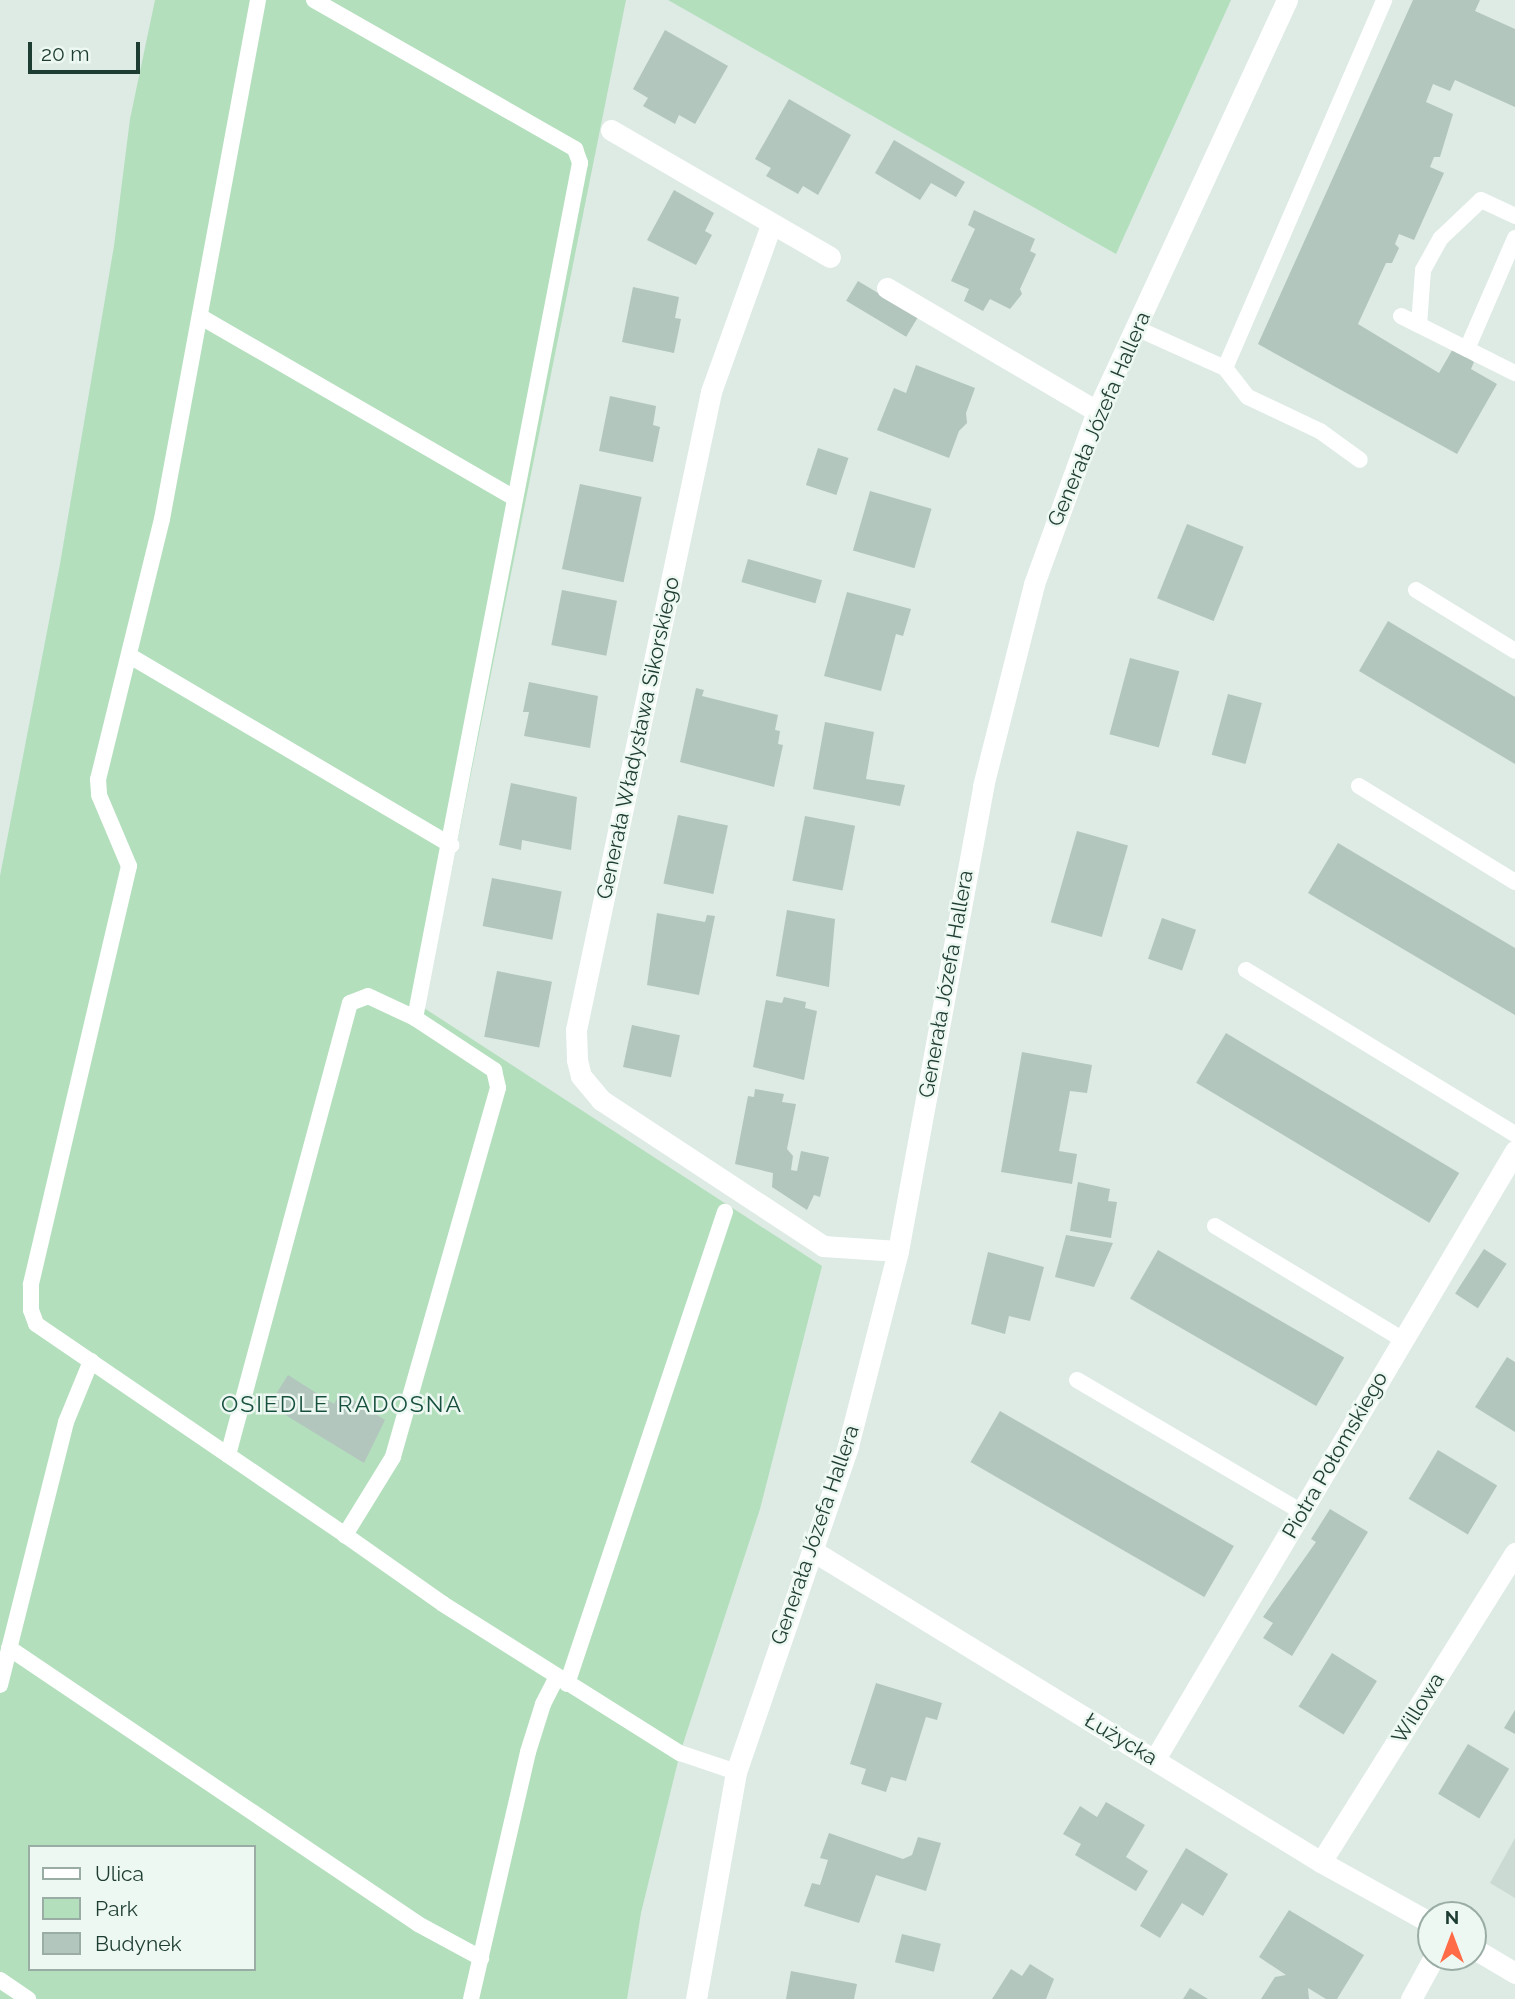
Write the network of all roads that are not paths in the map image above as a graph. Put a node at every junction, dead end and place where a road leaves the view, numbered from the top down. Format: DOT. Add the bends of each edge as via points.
graph roads {
  1 [pos="258,0"];
  2 [pos="314,0"];
  3 [pos="1287,0"];
  4 [pos="1384,0"];
  5 [pos="611,130"];
  6 [pos="1515,216"];
  7 [pos="771,225"];
  8 [pos="1515,238"];
  9 [pos="830,257"];
  10 [pos="887,288"];
  11 [pos="1401,316"];
  12 [pos="201,317"];
  13 [pos="1419,325"];
  14 [pos="1136,328"];
  15 [pos="1467,349"];
  16 [pos="1225,369"];
  17 [pos="1515,373"];
  18 [pos="1097,411"];
  19 [pos="1360,460"];
  20 [pos="513,498"];
  21 [pos="1416,590"];
  22 [pos="1515,651"];
  23 [pos="130,656"];
  24 [pos="1359,786"];
  25 [pos="451,845"];
  26 [pos="1515,882"];
  27 [pos="1246,970"];
  28 [pos="415,1018"];
  29 [pos="1515,1134"];
  30 [pos="1515,1151"];
  31 [pos="724,1212"];
  32 [pos="1215,1226"];
  33 [pos="898,1251"];
  34 [pos="1403,1340"];
  35 [pos="91,1361"];
  36 [pos="1077,1380"];
  37 [pos="228,1455"];
  38 [pos="1302,1512"];
  39 [pos="345,1535"];
  40 [pos="813,1551"];
  41 [pos="1515,1553"];
  42 [pos="9,1648"];
  43 [pos="562,1680"];
  44 [pos="0,1685"];
  45 [pos="1155,1759"];
  46 [pos="736,1772"];
  47 [pos="1321,1862"];
  48 [pos="1417,1915"];
  49 [pos="1487,1956"];
  50 [pos="481,1958"];
  51 [pos="1426,1971"];
  52 [pos="1515,1973"];
  53 [pos="0,1980"];
  54 [pos="28,1999"];
  55 [pos="471,1999"];
  56 [pos="696,1999"];
  57 [pos="1411,1999"];
  1 -- 12 [label="lane"];
  2 -- 20 [label="lane" via="575,149 580,163"];
  3 -- 14 [label="street, Generała Józefa Hallera"];
  4 -- 16 [label="lane"];
  5 -- 7 [label="street"];
  6 -- 13 [label="lane" via="1481,200 1441,238 1423,270"];
  7 -- 9 [label="street"];
  7 -- 33 [label="street, Generała Władysława Sikorskiego" via="711,391 576,1030 577,1060 581,1076 601,1100 823,1246"];
  8 -- 15 [label="lane"];
  10 -- 18 [label="street"];
  11 -- 13 [label="lane"];
  12 -- 20 [label="lane"];
  12 -- 23 [label="lane" via="163,519"];
  13 -- 15 [label="lane"];
  14 -- 16 [label="lane"];
  14 -- 18 [label="street, Generała Józefa Hallera"];
  15 -- 17 [label="lane"];
  16 -- 19 [label="lane" via="1248,397 1320,431"];
  18 -- 33 [label="street, Generała Józefa Hallera" via="1034,584 982,786"];
  20 -- 25 [label="lane"];
  21 -- 22 [label="lane"];
  23 -- 25 [label="lane"];
  23 -- 35 [label="lane" via="98,779 99,795 128,866 31,1285 36,1324"];
  24 -- 26 [label="lane"];
  25 -- 28 [label="lane"];
  27 -- 29 [label="lane"];
  28 -- 37 [label="lane" via="368,996 350,1003"];
  28 -- 39 [label="lane" via="494,1070 498,1088 393,1457"];
  30 -- 34 [label="street, Piotra Połomskiego"];
  31 -- 43 [label="lane"];
  32 -- 34 [label="lane"];
  33 -- 40 [label="street, Generała Józefa Hallera" via="848,1447"];
  34 -- 38 [label="street, Piotra Połomskiego"];
  35 -- 37 [label="lane"];
  35 -- 42 [label="lane" via="66,1422"];
  36 -- 38 [label="lane"];
  37 -- 39 [label="lane"];
  38 -- 45 [label="street, Piotra Połomskiego"];
  39 -- 43 [label="lane"];
  40 -- 45 [label="street, Łużycka"];
  40 -- 46 [label="street, Generała Józefa Hallera"];
  41 -- 47 [label="street, Willowa"];
  42 -- 44 [label="lane"];
  42 -- 50 [label="lane" via="407,1916"];
  43 -- 46 [label="lane" via="680,1753"];
  43 -- 50 [label="lane" via="543,1704 528,1752"];
  45 -- 47 [label="street, Łużycka"];
  46 -- 56 [label="street, Generała Józefa Hallera"];
  47 -- 48 [label="street, Łużycka"];
  49 -- 52 [label="street"];
  50 -- 55 [label="lane"];
  51 -- 57 [label="street"];
  53 -- 54 [label="lane"];
}
